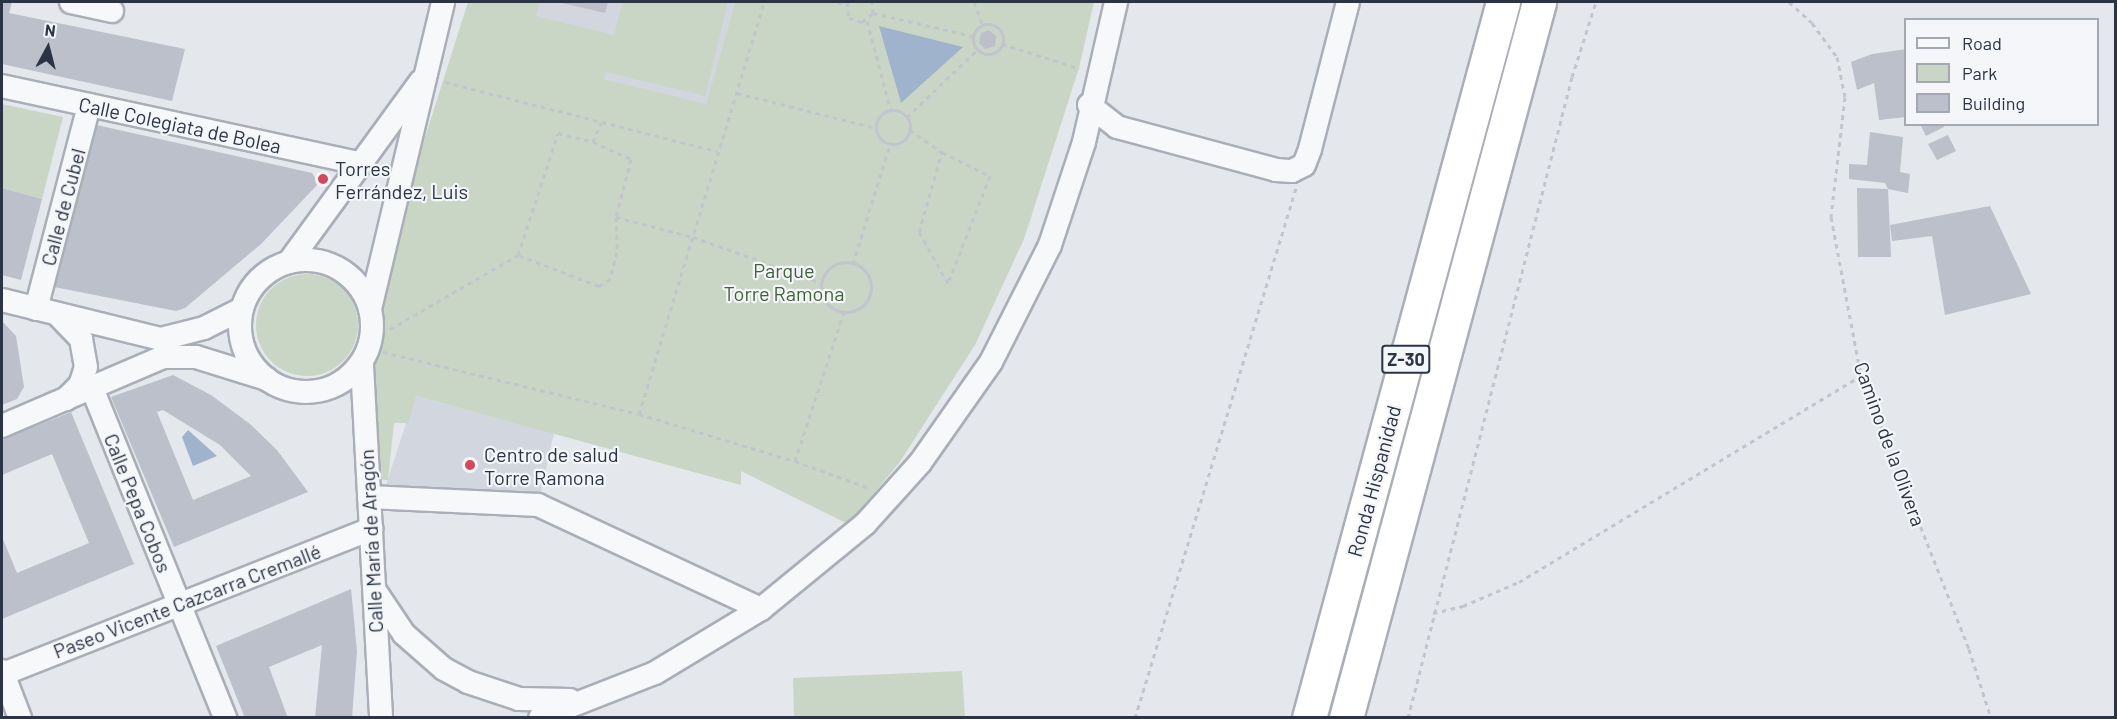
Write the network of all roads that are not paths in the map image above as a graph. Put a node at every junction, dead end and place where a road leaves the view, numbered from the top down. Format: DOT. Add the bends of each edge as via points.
graph roads {
  1 [pos="71,2"];
  2 [pos="443,2"];
  3 [pos="1116,2"];
  4 [pos="1348,2"];
  5 [pos="1503,2"];
  6 [pos="1539,2"];
  7 [pos="112,11"];
  8 [pos="432,79"];
  9 [pos="2,86"];
  10 [pos="89,105"];
  11 [pos="1089,105"];
  12 [pos="1117,127"];
  13 [pos="1084,142"];
  14 [pos="358,164"];
  15 [pos="289,261"];
  16 [pos="2,300"];
  17 [pos="36,309"];
  18 [pos="242,309"];
  19 [pos="370,309"];
  20 [pos="59,315"];
  21 [pos="362,365"];
  22 [pos="268,379"];
  23 [pos="92,388"];
  24 [pos="63,402"];
  25 [pos="2,426"];
  26 [pos="369,497"];
  27 [pos="371,529"];
  28 [pos="374,588"];
  29 [pos="178,605"];
  30 [pos="761,609"];
  31 [pos="2,673"];
  32 [pos="598,696"];
  33 [pos="20,717"];
  34 [pos="225,717"];
  35 [pos="381,717"];
  36 [pos="540,717"];
  37 [pos="1309,717"];
  38 [pos="1346,717"];
  1 -- 7 [label="street"];
  2 -- 8 [label="street"];
  3 -- 11 [label="street"];
  4 -- 12 [label="street" via="1304,165 1292,171 1276,170"];
  5 -- 37 [label="highway, Ronda Hispanidad / Z-30"];
  6 -- 38 [label="highway, Ronda Hispanidad / Z-30"];
  8 -- 14 [label="street"];
  8 -- 19 [label="street"];
  9 -- 10 [label="street, Calle Colegiata de Bolea"];
  10 -- 14 [label="street, Calle Colegiata de Bolea"];
  10 -- 17 [label="street, Calle de Cubel"];
  11 -- 12 [label="street"];
  11 -- 13 [label="street"];
  12 -- 13 [label="street" via="1092,135"];
  13 -- 30 [label="street" via="1050,245 1023,304 956,415 892,497"];
  14 -- 15 [label="street"];
  15 -- 18 [label="street" via="259,279"];
  15 -- 19 [label="street" via="330,264 348,274 362,290"];
  16 -- 17 [label="street"];
  17 -- 20 [label="street"];
  18 -- 20 [label="street" via="204,328 161,339"];
  18 -- 22 [label="street" via="244,348"];
  19 -- 21 [label="street" via="371,335"];
  20 -- 24 [label="street" via="81,339 86,367 80,385"];
  21 -- 22 [label="street" via="338,385 323,391 285,387"];
  21 -- 26 [label="street, Calle María de Aragón"];
  22 -- 23 [label="street" via="178,356 138,365"];
  23 -- 24 [label="street"];
  23 -- 29 [label="street, Calle Pepa Cobos"];
  24 -- 25 [label="street"];
  26 -- 27 [label="street, Calle María de Aragón"];
  26 -- 30 [label="street" via="538,505"];
  27 -- 28 [label="street, Calle María de Aragón"];
  27 -- 29 [label="street, Paseo Vicente Cazcarra Cremallé"];
  28 -- 32 [label="street" via="404,634 437,664 468,682 537,700"];
  28 -- 35 [label="street, Calle María de Aragón"];
  29 -- 31 [label="street, Paseo Vicente Cazcarra Cremallé"];
  29 -- 34 [label="street, Calle Pepa Cobos"];
  30 -- 32 [label="street" via="687,656"];
  31 -- 33 [label="street"];
  32 -- 36 [label="street"];
}
